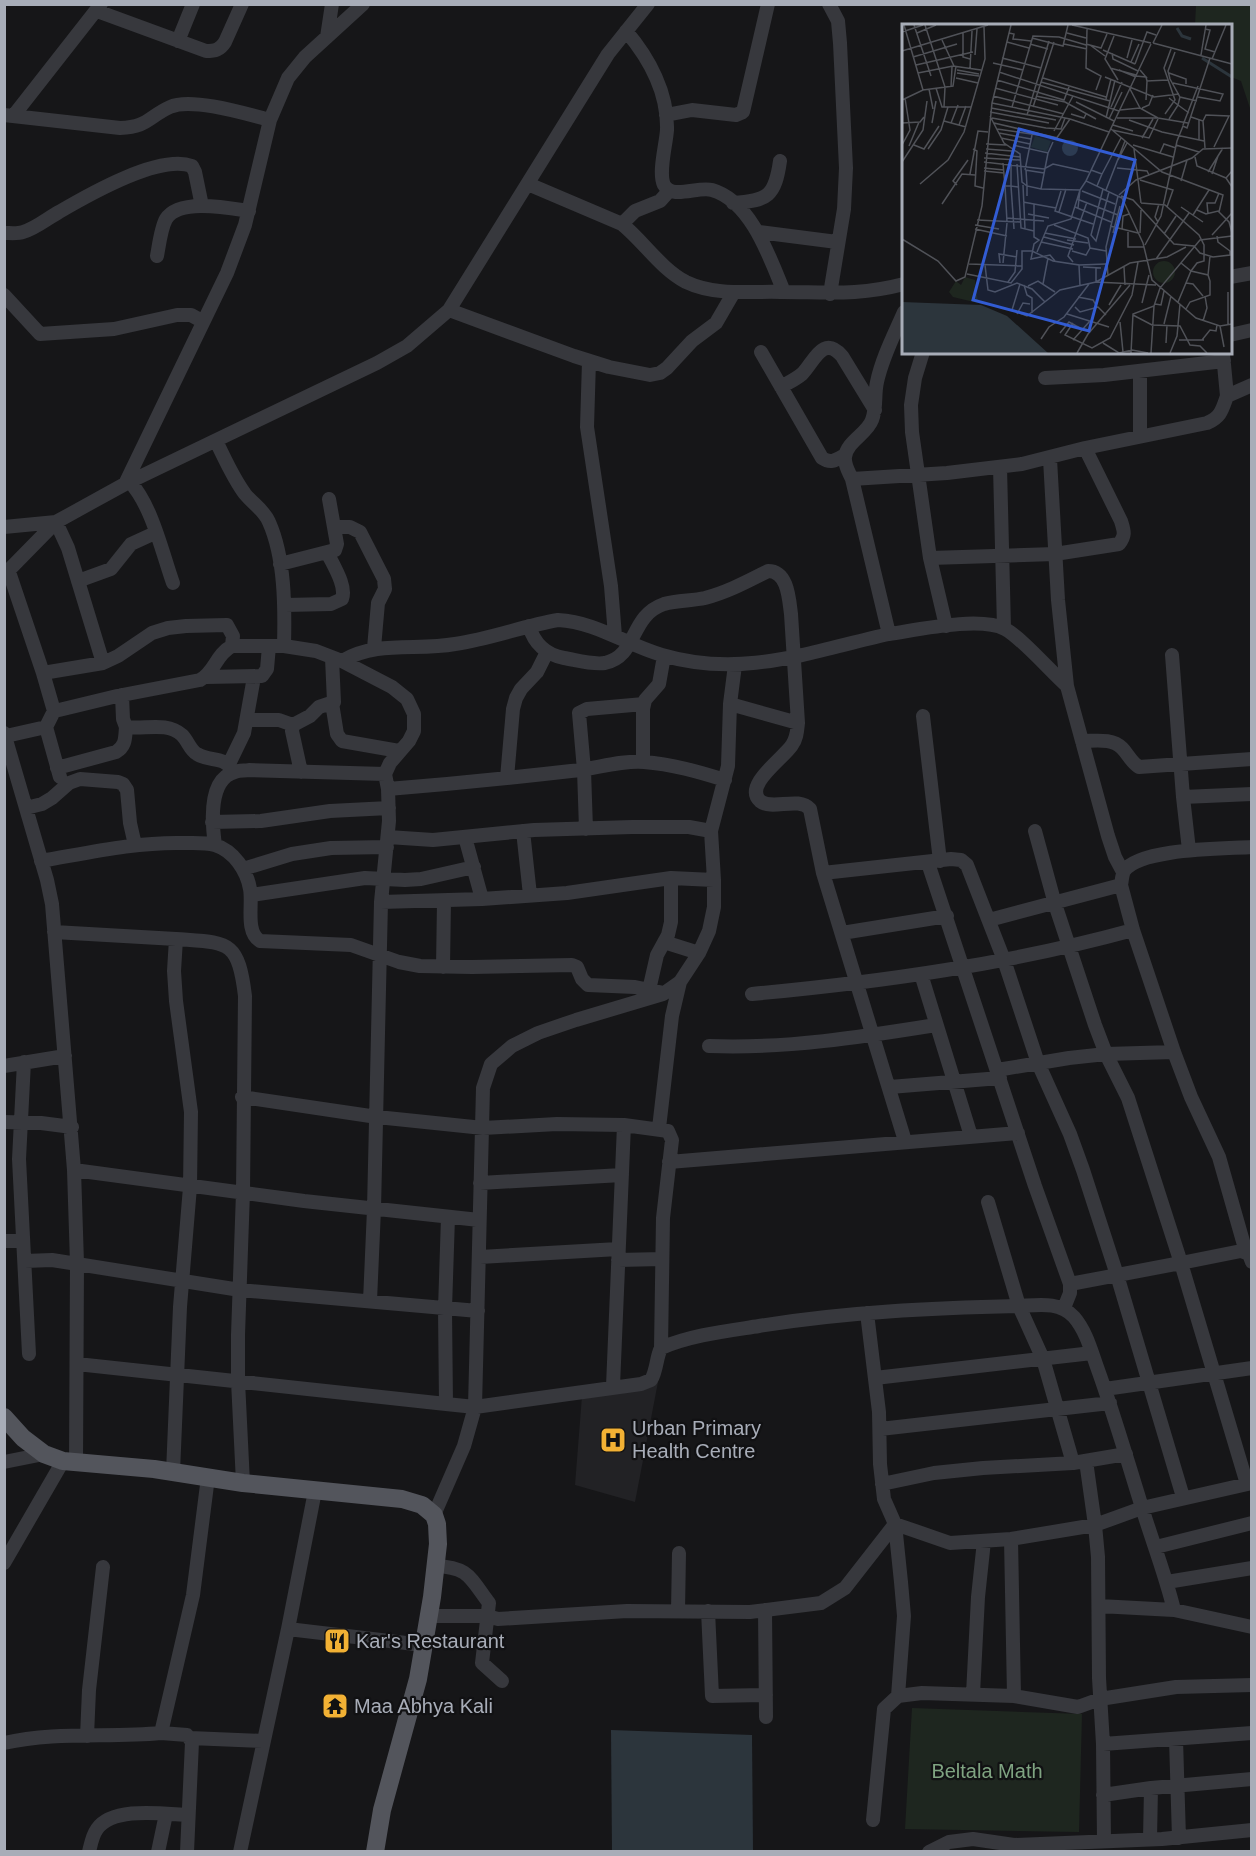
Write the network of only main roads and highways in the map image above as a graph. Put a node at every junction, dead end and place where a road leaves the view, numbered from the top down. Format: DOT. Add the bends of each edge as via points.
graph roads {
  1 [pos="4,1417"];
  2 [pos="375,1851"];
  1 -- 2 [label="main road" via="44,1454 70,1462 402,1499 422,1505 434,1515 438,1534 435,1566 418,1679 382,1810"];
}
